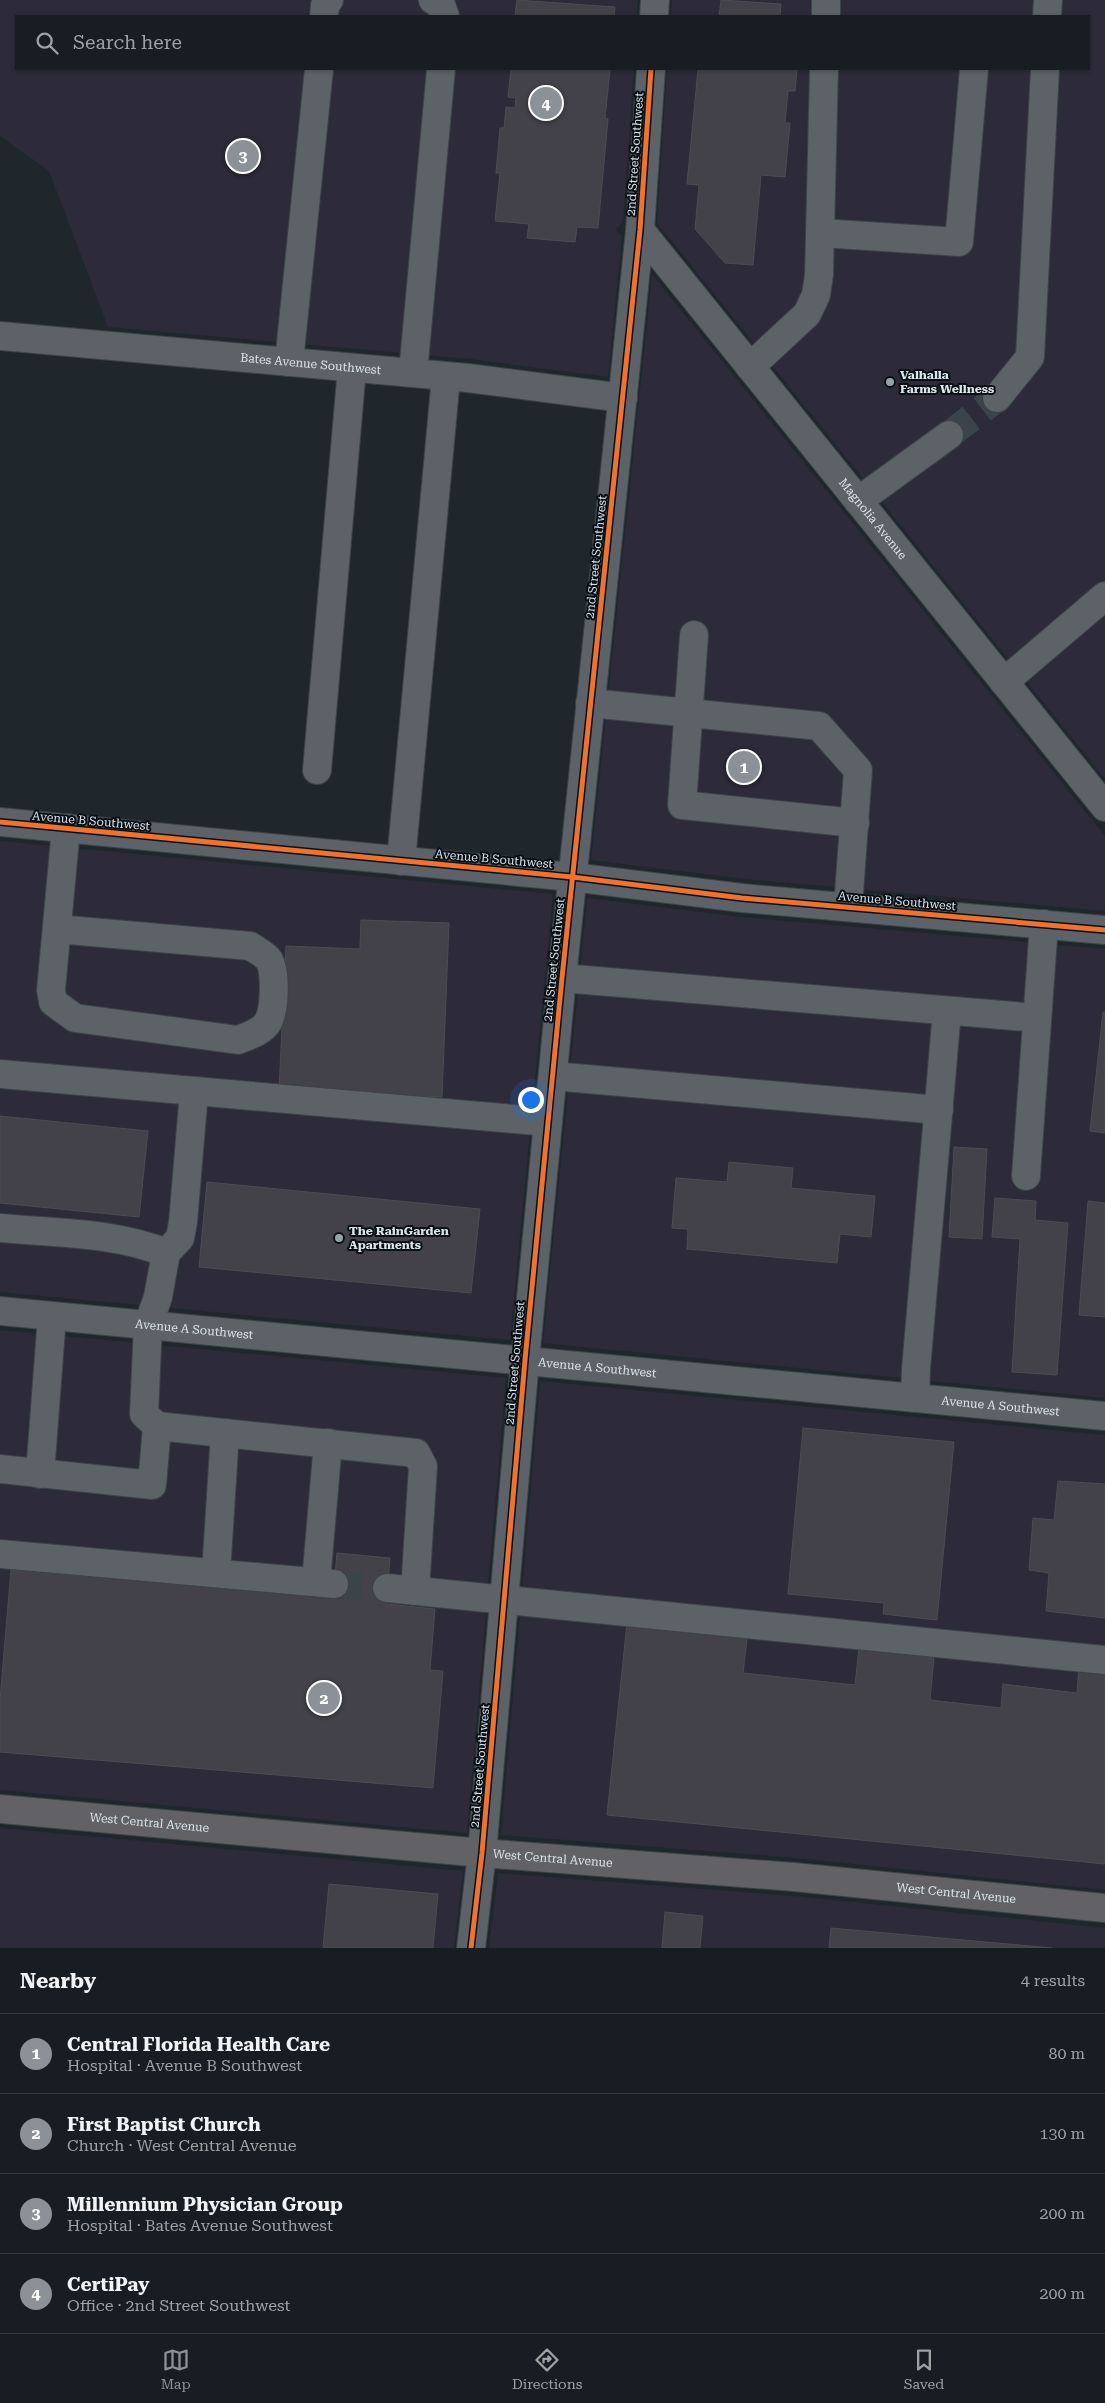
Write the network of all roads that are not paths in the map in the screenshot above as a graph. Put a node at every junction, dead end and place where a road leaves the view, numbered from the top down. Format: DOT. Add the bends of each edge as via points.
graph roads {
  1 [pos="329,0"];
  2 [pos="433,0"];
  3 [pos="655,0"];
  4 [pos="826,0"];
  5 [pos="1048,0"];
  6 [pos="324,15"];
  7 [pos="445,15"];
  8 [pos="654,15"];
  9 [pos="826,15"];
  10 [pos="1047,15"];
  11 [pos="319,70"];
  12 [pos="441,70"];
  13 [pos="651,70"];
  14 [pos="824,70"];
  15 [pos="974,70"];
  16 [pos="1045,70"];
  17 [pos="640,230"];
  18 [pos="821,233"];
  19 [pos="0,336"];
  20 [pos="289,362"];
  21 [pos="750,367"];
  22 [pos="352,368"];
  23 [pos="413,373"];
  24 [pos="446,377"];
  25 [pos="623,398"];
  26 [pos="997,398"];
  27 [pos="949,435"];
  28 [pos="858,501"];
  29 [pos="1105,596"];
  30 [pos="694,635"];
  31 [pos="1004,682"];
  32 [pos="590,703"];
  33 [pos="689,713"];
  34 [pos="317,770"];
  35 [pos="1105,807"];
  36 [pos="0,822"];
  37 [pos="855,823"];
  38 [pos="66,828"];
  39 [pos="401,861"];
  40 [pos="572,877"];
  41 [pos="848,907"];
  42 [pos="1044,924"];
  43 [pos="57,929"];
  44 [pos="1105,930"];
  45 [pos="562,978"];
  46 [pos="947,1011"];
  47 [pos="1037,1018"];
  48 [pos="0,1074"];
  49 [pos="552,1076"];
  50 [pos="194,1092"];
  51 [pos="939,1110"];
  52 [pos="548,1122"];
  53 [pos="1026,1176"];
  54 [pos="0,1228"];
  55 [pos="166,1253"];
  56 [pos="0,1311"];
  57 [pos="52,1316"];
  58 [pos="148,1325"];
  59 [pos="525,1360"];
  60 [pos="915,1398"];
  61 [pos="1105,1416"];
  62 [pos="157,1426"];
  63 [pos="225,1432"];
  64 [pos="328,1443"];
  65 [pos="0,1469"];
  66 [pos="40,1474"];
  67 [pos="0,1554"];
  68 [pos="216,1573"];
  69 [pos="387,1588"];
  70 [pos="415,1591"];
  71 [pos="504,1600"];
  72 [pos="1105,1660"];
  73 [pos="0,1809"];
  74 [pos="482,1853"];
  75 [pos="1105,1908"];
  76 [pos="471,1948"];
  1 -- 6 [label="street"];
  2 -- 7 [label="street" via="441,5"];
  3 -- 8 [label="street"];
  4 -- 9 [label="street"];
  5 -- 10 [label="street"];
  11 -- 20 [label="street"];
  12 -- 23 [label="street"];
  13 -- 17 [label="street, 2nd Street Southwest"];
  14 -- 18 [label="street"];
  15 -- 18 [label="street" via="959,242"];
  16 -- 26 [label="street" via="1030,357"];
  17 -- 21 [label="street, Magnolia Avenue"];
  17 -- 25 [label="street, 2nd Street Southwest"];
  18 -- 21 [label="street" via="820,275 816,295 807,314"];
  19 -- 20 [label="street, Bates Avenue Southwest"];
  20 -- 22 [label="street, Bates Avenue Southwest"];
  21 -- 28 [label="street, Magnolia Avenue"];
  22 -- 23 [label="street, Bates Avenue Southwest"];
  22 -- 34 [label="street"];
  23 -- 24 [label="street, Bates Avenue Southwest"];
  24 -- 25 [label="street, Bates Avenue Southwest"];
  24 -- 39 [label="street"];
  25 -- 32 [label="street, 2nd Street Southwest"];
  27 -- 28 [label="street"];
  28 -- 31 [label="street, Magnolia Avenue"];
  29 -- 31 [label="street"];
  30 -- 33 [label="street"];
  31 -- 35 [label="street, Magnolia Avenue"];
  32 -- 33 [label="street"];
  32 -- 40 [label="street, 2nd Street Southwest"];
  33 -- 37 [label="street" via="819,726 858,770"];
  33 -- 37 [label="street" via="682,804"];
  36 -- 38 [label="street, Avenue B Southwest"];
  37 -- 41 [label="street"];
  38 -- 39 [label="street, Avenue B Southwest"];
  38 -- 43 [label="street"];
  39 -- 40 [label="street, Avenue B Southwest"];
  40 -- 41 [label="street, Avenue B Southwest" via="742,898"];
  40 -- 45 [label="street, 2nd Street Southwest"];
  41 -- 42 [label="street, Avenue B Southwest"];
  42 -- 44 [label="street, Avenue B Southwest"];
  42 -- 47 [label="street"];
  43 -- 43 [label="street" via="50,990 53,1002 75,1018 238,1040 255,1034 268,1022 274,971 268,958 250,946"];
  45 -- 46 [label="street"];
  45 -- 49 [label="street, 2nd Street Southwest"];
  46 -- 47 [label="street"];
  46 -- 51 [label="street"];
  47 -- 53 [label="street"];
  48 -- 50 [label="street"];
  49 -- 51 [label="street"];
  49 -- 52 [label="street, 2nd Street Southwest"];
  50 -- 52 [label="street"];
  50 -- 55 [label="street" via="183,1222 180,1238"];
  51 -- 60 [label="street"];
  52 -- 59 [label="street, 2nd Street Southwest"];
  54 -- 55 [label="street" via="98,1237 146,1245"];
  55 -- 58 [label="street" via="158,1296"];
  56 -- 57 [label="street, Avenue A Southwest"];
  57 -- 58 [label="street, Avenue A Southwest"];
  57 -- 66 [label="street"];
  58 -- 59 [label="street, Avenue A Southwest"];
  58 -- 62 [label="street" via="144,1414"];
  59 -- 60 [label="street, Avenue A Southwest"];
  59 -- 71 [label="street, 2nd Street Southwest"];
  60 -- 61 [label="street, Avenue A Southwest"];
  62 -- 63 [label="street"];
  62 -- 66 [label="street" via="152,1485"];
  63 -- 64 [label="street"];
  63 -- 68 [label="street"];
  64 -- 68 [label="street" via="325,1583"];
  64 -- 70 [label="street" via="416,1453 423,1466"];
  65 -- 66 [label="street"];
  67 -- 68 [label="street"];
  69 -- 70 [label="street"];
  70 -- 71 [label="street"];
  71 -- 72 [label="street"];
  71 -- 74 [label="street, 2nd Street Southwest"];
  73 -- 74 [label="main road, West Central Avenue"];
  74 -- 75 [label="main road, West Central Avenue" via="794,1877"];
  74 -- 76 [label="street, 2nd Street Southwest"];
}
